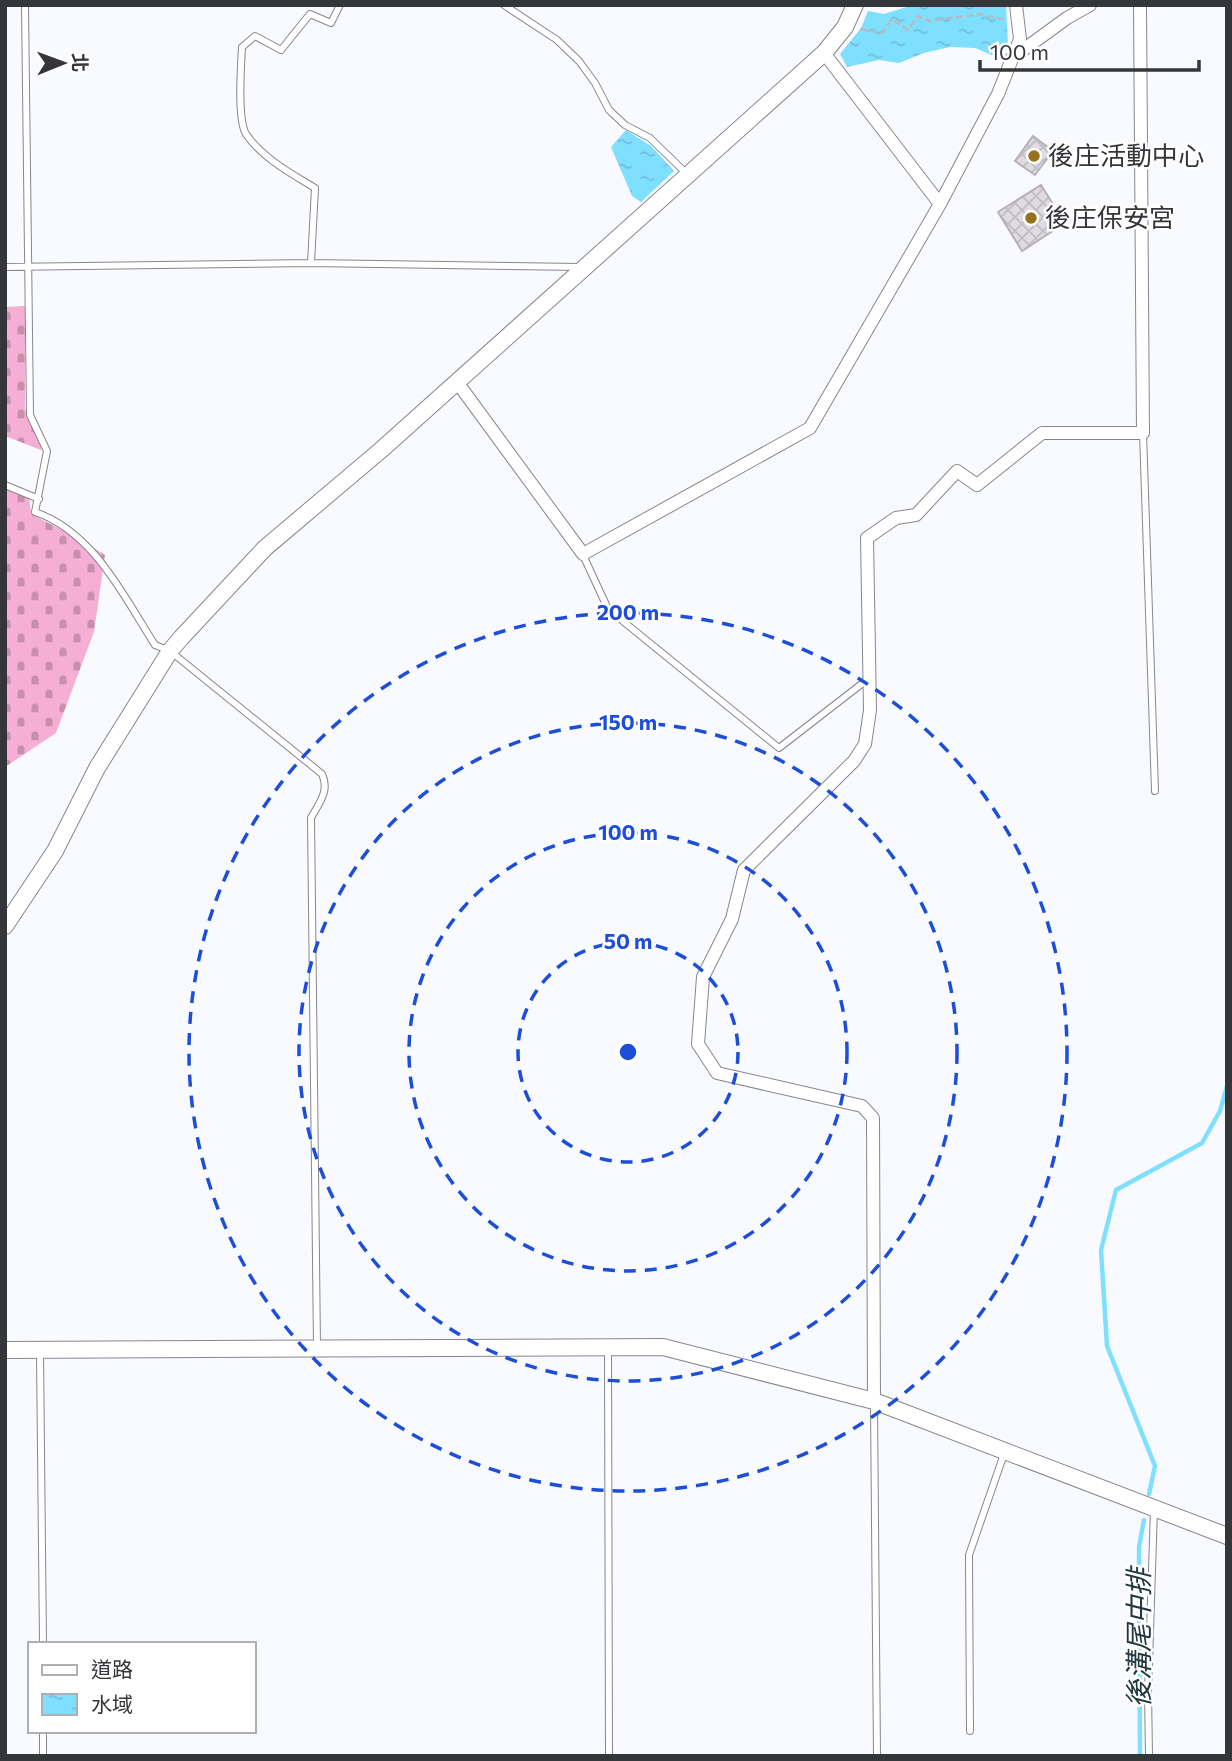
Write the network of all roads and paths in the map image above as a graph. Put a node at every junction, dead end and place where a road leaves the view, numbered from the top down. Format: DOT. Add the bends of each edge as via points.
graph roads {
  1 [pos="25,5"];
  2 [pos="340,5"];
  3 [pos="504,5"];
  4 [pos="855,5"];
  5 [pos="1016,5"];
  6 [pos="1090,5"];
  7 [pos="1140,5"];
  8 [pos="1018,24"];
  9 [pos="845,27"];
  10 [pos="824,52"];
  11 [pos="1012,59"];
  12 [pos="687,174"];
  13 [pos="940,204"];
  14 [pos="311,263"];
  15 [pos="5,267"];
  16 [pos="28,268"];
  17 [pos="585,268"];
  18 [pos="457,382"];
  19 [pos="1143,433"];
  20 [pos="5,485"];
  21 [pos="39,499"];
  22 [pos="583,554"];
  23 [pos="170,651"];
  24 [pos="870,678"];
  25 [pos="1155,791"];
  26 [pos="5,926"];
  27 [pos="608,1347"];
  28 [pos="317,1349"];
  29 [pos="5,1350"];
  30 [pos="40,1350"];
  31 [pos="874,1401"];
  32 [pos="1005,1452"];
  33 [pos="1153,1509"];
  34 [pos="1227,1536"];
  35 [pos="43,1642"];
  36 [pos="970,1731"];
  37 [pos="43,1733"];
  38 [pos="43,1756"];
  39 [pos="609,1756"];
  40 [pos="877,1756"];
  41 [pos="1149,1756"];
  1 -- 16 [label="lane"];
  2 -- 14 [label="lane" via="331,23 310,14 281,50 255,36 242,47 244,132 264,153 315,188"];
  3 -- 12 [label="lane" via="557,40 595,83 609,110 650,138"];
  4 -- 9 [label="street"];
  5 -- 8 [label="street"];
  6 -- 11 [label="street"];
  7 -- 19 [label="street"];
  8 -- 9 [label="path" via="980,14 929,21 918,16 908,30 892,19 882,33"];
  8 -- 11 [label="street" via="1020,38"];
  9 -- 10 [label="street"];
  10 -- 12 [label="street"];
  10 -- 13 [label="street"];
  11 -- 13 [label="street"];
  12 -- 17 [label="street"];
  13 -- 22 [label="street" via="810,428"];
  14 -- 16 [label="lane"];
  14 -- 17 [label="lane"];
  15 -- 16 [label="lane"];
  16 -- 21 [label="lane" via="30,415 47,451"];
  17 -- 18 [label="street"];
  18 -- 22 [label="street"];
  18 -- 23 [label="street" via="265,548"];
  19 -- 24 [label="street" via="1042,433 977,485 957,471 916,515 896,518 867,538"];
  19 -- 25 [label="lane"];
  20 -- 21 [label="lane"];
  21 -- 23 [label="lane" via="35,512 57,522 95,554 155,645"];
  22 -- 24 [label="lane" via="608,609 779,748"];
  23 -- 26 [label="street" via="96,768 55,851"];
  23 -- 28 [label="lane" via="324,779 326,789 311,818"];
  24 -- 31 [label="street" via="865,744 854,761 744,870 732,919 703,977 698,1044 717,1073 862,1105 873,1118"];
  27 -- 28 [label="street"];
  27 -- 31 [label="street" via="663,1347"];
  27 -- 39 [label="lane"];
  28 -- 30 [label="street"];
  29 -- 30 [label="street"];
  30 -- 35 [label="lane"];
  31 -- 32 [label="street"];
  31 -- 40 [label="lane"];
  32 -- 33 [label="street"];
  32 -- 36 [label="lane" via="970,1555"];
  33 -- 34 [label="street"];
  33 -- 41 [label="lane"];
  37 -- 38 [label="lane"];
}
